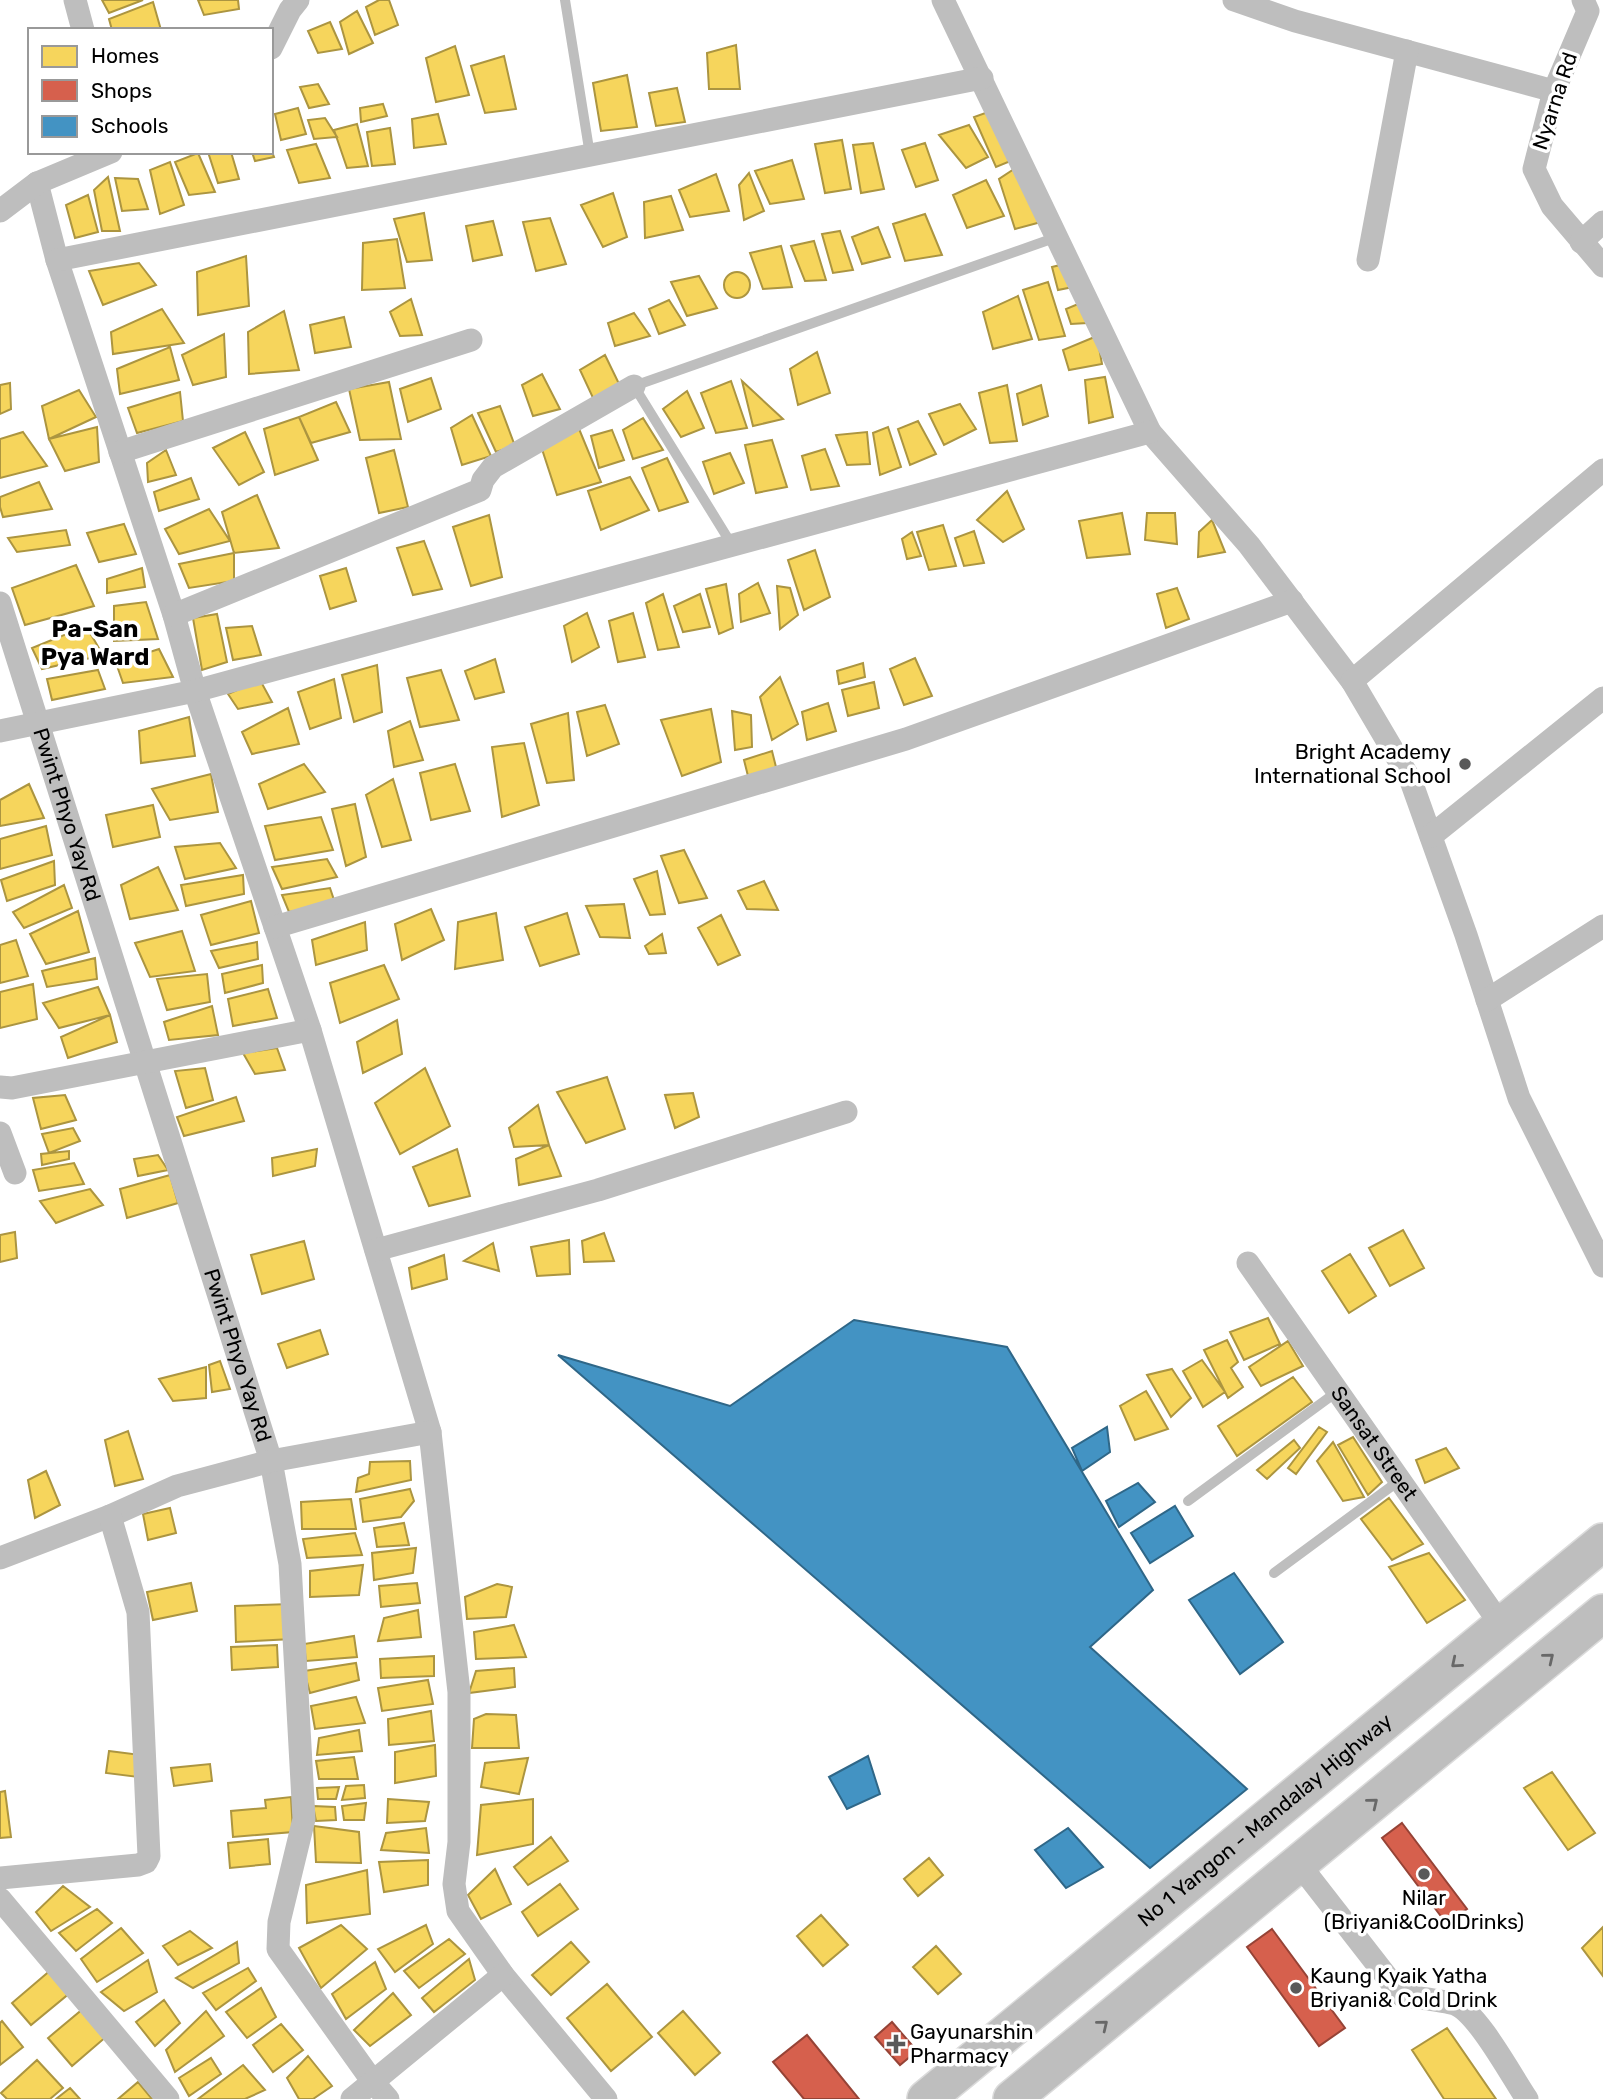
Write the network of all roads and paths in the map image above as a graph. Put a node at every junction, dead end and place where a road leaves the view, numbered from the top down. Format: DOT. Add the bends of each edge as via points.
graph roads {
  1 [pos="75,0"];
  2 [pos="298,0"];
  3 [pos="565,0"];
  4 [pos="943,0"];
  5 [pos="1234,0"];
  6 [pos="1583,0"];
  7 [pos="82,28"];
  8 [pos="273,44"];
  9 [pos="1407,51"];
  10 [pos="982,78"];
  11 [pos="1554,91"];
  12 [pos="106,154"];
  13 [pos="590,155"];
  14 [pos="37,183"];
  15 [pos="0,211"];
  16 [pos="1603,222"];
  17 [pos="1057,237"];
  18 [pos="1581,242"];
  19 [pos="57,260"];
  20 [pos="1368,260"];
  21 [pos="1603,266"];
  22 [pos="471,340"];
  23 [pos="634,386"];
  24 [pos="1150,432"];
  25 [pos="120,452"];
  26 [pos="1603,470"];
  27 [pos="732,545"];
  28 [pos="1292,601"];
  29 [pos="0,603"];
  30 [pos="174,615"];
  31 [pos="1352,681"];
  32 [pos="195,691"];
  33 [pos="1603,698"];
  34 [pos="37,724"];
  35 [pos="0,731"];
  36 [pos="1431,836"];
  37 [pos="1603,926"];
  38 [pos="275,927"];
  39 [pos="1488,1000"];
  40 [pos="310,1031"];
  41 [pos="145,1063"];
  42 [pos="0,1087"];
  43 [pos="846,1112"];
  44 [pos="0,1133"];
  45 [pos="15,1173"];
  46 [pos="376,1250"];
  47 [pos="1248,1263"];
  48 [pos="1603,1266"];
  49 [pos="1338,1391"];
  50 [pos="430,1432"];
  51 [pos="271,1461"];
  52 [pos="1400,1480"];
  53 [pos="1188,1501"];
  54 [pos="110,1516"];
  55 [pos="1603,1542"];
  56 [pos="0,1558"];
  57 [pos="1569,1570"];
  58 [pos="1274,1573"];
  59 [pos="1603,1613"];
  60 [pos="1502,1625"];
  61 [pos="1308,1784"];
  62 [pos="1340,1830"];
  63 [pos="1299,1864"];
  64 [pos="0,1878"];
  65 [pos="0,1899"];
  66 [pos="503,1975"];
  67 [pos="1036,2008"];
  68 [pos="1070,2051"];
  69 [pos="381,2090"];
  70 [pos="168,2099"];
  71 [pos="352,2099"];
  72 [pos="606,2099"];
  73 [pos="926,2099"];
  74 [pos="1012,2099"];
  75 [pos="1527,2099"];
  1 -- 7 [label="street"];
  2 -- 8 [label="street"];
  3 -- 13 [label="lane"];
  4 -- 10 [label="street"];
  5 -- 9 [label="street"];
  6 -- 11 [label="street, Nyarna Rd" via="1588,10"];
  9 -- 11 [label="street"];
  9 -- 20 [label="street"];
  10 -- 13 [label="street"];
  10 -- 17 [label="street"];
  11 -- 18 [label="street, Nyarna Rd" via="1534,169 1552,206"];
  12 -- 14 [label="street"];
  13 -- 19 [label="street"];
  14 -- 15 [label="street"];
  14 -- 19 [label="street"];
  16 -- 18 [label="street"];
  17 -- 23 [label="lane"];
  17 -- 24 [label="street"];
  18 -- 21 [label="street, Nyarna Rd"];
  19 -- 25 [label="street"];
  22 -- 25 [label="street"];
  23 -- 27 [label="lane"];
  23 -- 30 [label="street" via="493,467 480,490"];
  24 -- 27 [label="street"];
  24 -- 28 [label="street" via="1250,545"];
  25 -- 30 [label="street"];
  26 -- 31 [label="street"];
  27 -- 32 [label="street"];
  28 -- 31 [label="street"];
  28 -- 38 [label="street" via="906,739"];
  29 -- 34 [label="street, Pwint Phyo Yay Rd"];
  30 -- 32 [label="street"];
  31 -- 36 [label="street" via="1411,780"];
  32 -- 34 [label="street"];
  32 -- 38 [label="street"];
  33 -- 36 [label="street"];
  34 -- 35 [label="street"];
  34 -- 41 [label="street, Pwint Phyo Yay Rd"];
  36 -- 39 [label="street"];
  37 -- 39 [label="street"];
  38 -- 40 [label="street"];
  39 -- 48 [label="street" via="1520,1098"];
  40 -- 41 [label="street"];
  40 -- 46 [label="street"];
  41 -- 42 [label="street"];
  41 -- 51 [label="street, Pwint Phyo Yay Rd"];
  43 -- 46 [label="street" via="598,1190"];
  44 -- 45 [label="street"];
  46 -- 50 [label="street"];
  47 -- 49 [label="street, Sansat Street"];
  49 -- 52 [label="street, Sansat Street"];
  49 -- 53 [label="lane"];
  50 -- 51 [label="street"];
  50 -- 66 [label="street" via="459,1692 459,1842 454,1884 458,1911"];
  51 -- 54 [label="street" via="177,1486"];
  51 -- 69 [label="street, Pwint Phyo Yay Rd" via="290,1563 304,1819 279,1922 278,1949"];
  52 -- 58 [label="lane"];
  52 -- 60 [label="street, Sansat Street"];
  54 -- 56 [label="street"];
  54 -- 64 [label="street" via="138,1612 149,1856 138,1865"];
  55 -- 57 [label="highway, No 1 Yangon - Mandalay Highway"];
  57 -- 59 [label="highway"];
  57 -- 60 [label="highway, No 1 Yangon - Mandalay Highway"];
  62 -- 59 [label="highway, one-way"];
  60 -- 61 [label="highway, No 1 Yangon - Mandalay Highway, one-way"];
  61 -- 62 [label="highway"];
  61 -- 67 [label="highway, No 1 Yangon - Mandalay Highway"];
  62 -- 63 [label="highway"];
  68 -- 63 [label="highway, one-way"];
  63 -- 75 [label="street" via="1401,1995 1456,2004 1484,2033"];
  65 -- 70 [label="street"];
  66 -- 69 [label="street"];
  66 -- 72 [label="street"];
  67 -- 68 [label="highway"];
  67 -- 73 [label="highway, No 1 Yangon - Mandalay Highway"];
  68 -- 74 [label="highway"];
  69 -- 71 [label="street"];
}
